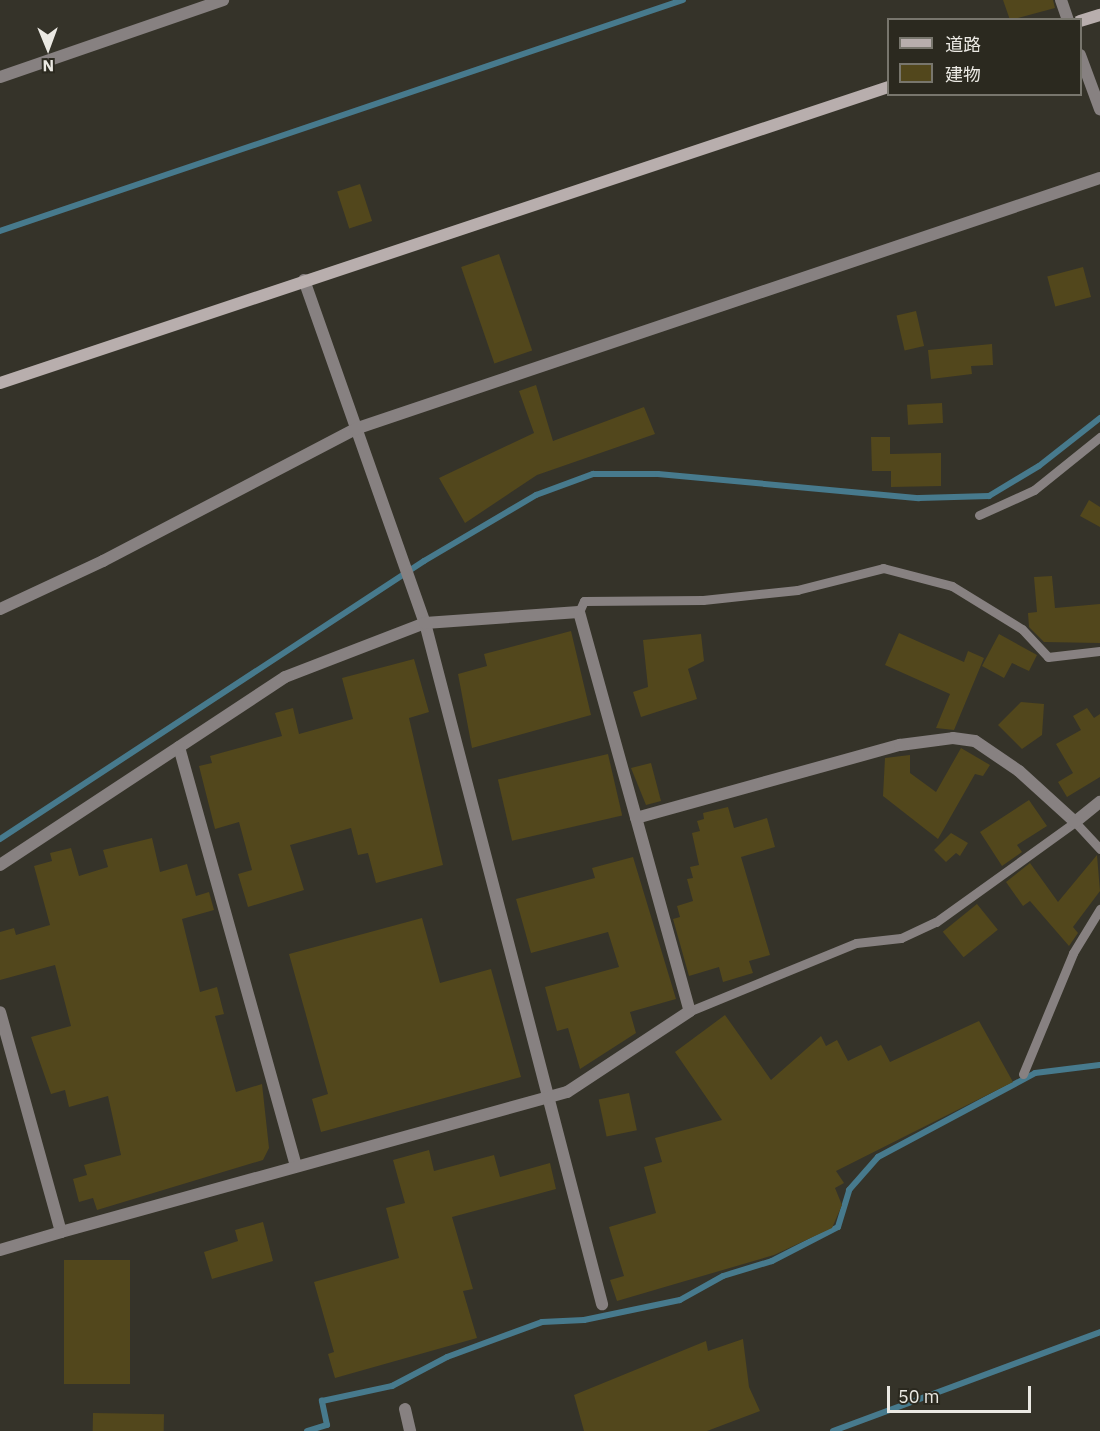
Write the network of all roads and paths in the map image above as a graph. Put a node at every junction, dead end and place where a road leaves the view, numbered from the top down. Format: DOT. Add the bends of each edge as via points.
graph roads {
  1 [pos="224,0"];
  2 [pos="1061,0"];
  3 [pos="1100,15"];
  4 [pos="1067,18"];
  5 [pos="1082,20"];
  6 [pos="1082,60"];
  7 [pos="0,77"];
  8 [pos="887,87"];
  9 [pos="1100,109"];
  10 [pos="1100,177"];
  11 [pos="304,280"];
  12 [pos="0,383"];
  13 [pos="355,429"];
  14 [pos="1100,437"];
  15 [pos="979,515"];
  16 [pos="0,609"];
  17 [pos="579,612"];
  18 [pos="425,623"];
  19 [pos="1100,651"];
  20 [pos="179,747"];
  21 [pos="1100,802"];
  22 [pos="636,818"];
  23 [pos="1075,822"];
  24 [pos="1100,849"];
  25 [pos="0,866"];
  26 [pos="1100,909"];
  27 [pos="690,1011"];
  28 [pos="0,1012"];
  29 [pos="1023,1074"];
  30 [pos="545,1098"];
  31 [pos="295,1163"];
  32 [pos="61,1232"];
  33 [pos="0,1250"];
  34 [pos="602,1304"];
  35 [pos="405,1409"];
  36 [pos="410,1431"];
  1 -- 7 [label="street"];
  2 -- 4 [label="street"];
  3 -- 5 [label="street"];
  6 -- 9 [label="street"];
  8 -- 11 [label="street"];
  10 -- 13 [label="street"];
  11 -- 12 [label="street"];
  11 -- 13 [label="street"];
  13 -- 16 [label="street" via="103,561"];
  13 -- 18 [label="street"];
  14 -- 15 [label="lane" via="1034,490"];
  17 -- 18 [label="street"];
  17 -- 19 [label="lane" via="584,600 703,600 797,590 883,568 952,586 1022,629 1048,657"];
  17 -- 22 [label="street"];
  18 -- 20 [label="street" via="285,677"];
  18 -- 30 [label="street"];
  20 -- 25 [label="street"];
  20 -- 31 [label="street"];
  21 -- 23 [label="street"];
  22 -- 23 [label="street" via="900,745 953,738 975,741 1019,771"];
  22 -- 27 [label="street"];
  23 -- 24 [label="lane"];
  23 -- 27 [label="lane" via="936,922 901,938 856,942"];
  26 -- 29 [label="lane" via="1073,953"];
  27 -- 30 [label="street" via="567,1092"];
  28 -- 32 [label="street"];
  30 -- 31 [label="street"];
  30 -- 34 [label="street"];
  31 -- 32 [label="street"];
  32 -- 33 [label="street"];
  35 -- 36 [label="street"];
}
